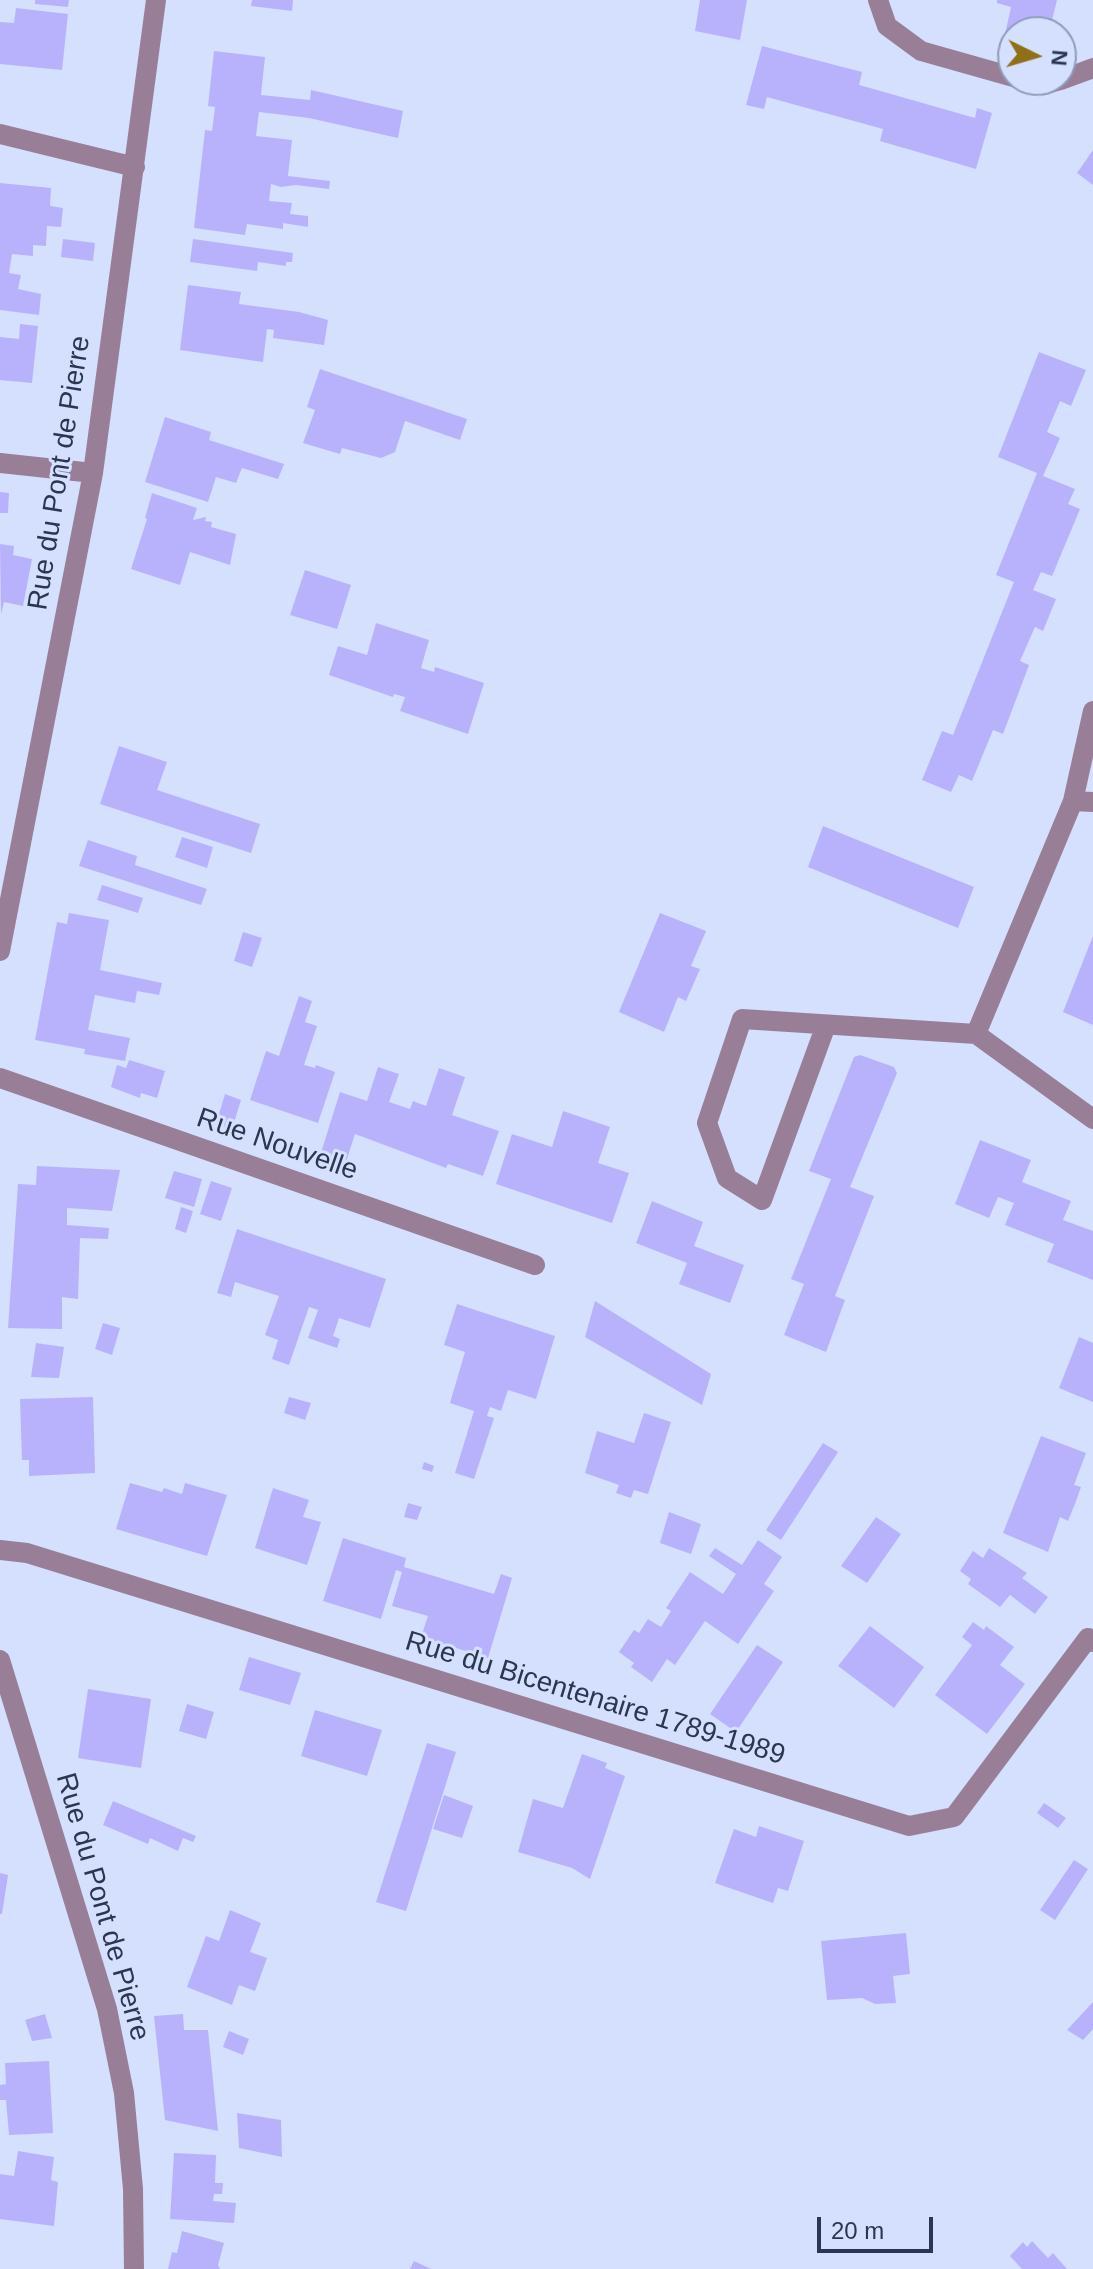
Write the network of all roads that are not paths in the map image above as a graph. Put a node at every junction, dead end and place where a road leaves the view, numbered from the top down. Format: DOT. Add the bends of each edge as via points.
graph roads {
  1 [pos="156,0"];
  2 [pos="878,0"];
  3 [pos="997,72"];
  4 [pos="0,134"];
  5 [pos="135,167"];
  6 [pos="0,463"];
  7 [pos="93,473"];
  8 [pos="1093,711"];
  9 [pos="1083,801"];
  10 [pos="0,951"];
  11 [pos="826,1025"];
  12 [pos="976,1034"];
  13 [pos="0,1078"];
  14 [pos="1093,1118"];
  15 [pos="535,1265"];
  16 [pos="0,1550"];
  17 [pos="1091,1635"];
  18 [pos="0,1660"];
  19 [pos="134,2269"];
  1 -- 5 [label="street, Rue du Pont de Pierre"];
  2 -- 3 [label="street" via="887,26 921,51"];
  4 -- 5 [label="street"];
  5 -- 7 [label="street, Rue du Pont de Pierre"];
  6 -- 7 [label="street"];
  7 -- 10 [label="street, Rue du Pont de Pierre"];
  8 -- 9 [label="street"];
  9 -- 12 [label="street"];
  11 -- 11 [label="street" via="742,1019 707,1123 727,1178 762,1200"];
  11 -- 12 [label="street"];
  12 -- 14 [label="street"];
  13 -- 15 [label="street, Rue Nouvelle"];
  16 -- 17 [label="street, Rue du Bicentenaire 1789-1989" via="27,1553 909,1826 954,1817"];
  18 -- 19 [label="street, Rue du Pont de Pierre" via="107,2009 124,2093"];
}
